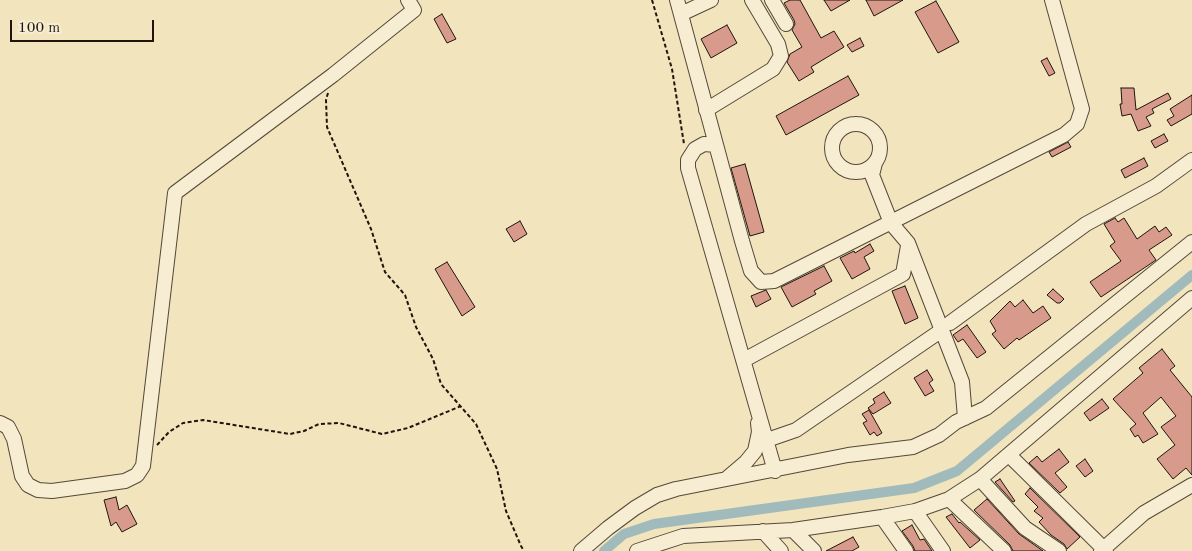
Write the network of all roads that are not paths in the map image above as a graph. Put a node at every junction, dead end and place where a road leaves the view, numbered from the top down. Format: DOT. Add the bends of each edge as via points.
graph roads {
  1 [pos="408,0"];
  2 [pos="677,0"];
  3 [pos="711,0"];
  4 [pos="772,0"];
  5 [pos="1052,0"];
  6 [pos="756,2"];
  7 [pos="681,14"];
  8 [pos="786,24"];
  9 [pos="706,110"];
  10 [pos="716,145"];
  11 [pos="1192,160"];
  12 [pos="868,170"];
  13 [pos="891,223"];
  14 [pos="1192,242"];
  15 [pos="908,244"];
  16 [pos="1192,298"];
  17 [pos="946,327"];
  18 [pos="744,360"];
  19 [pos="757,407"];
  20 [pos="965,418"];
  21 [pos="0,423"];
  22 [pos="767,440"];
  23 [pos="1009,455"];
  24 [pos="776,471"];
  25 [pos="980,479"];
  26 [pos="724,480"];
  27 [pos="1192,485"];
  28 [pos="950,499"];
  29 [pos="915,511"];
  30 [pos="882,517"];
  31 [pos="793,530"];
  32 [pos="763,531"];
  33 [pos="1104,550"];
  34 [pos="581,551"];
  35 [pos="637,551"];
  36 [pos="780,551"];
  37 [pos="814,551"];
  38 [pos="906,551"];
  39 [pos="943,551"];
  40 [pos="1004,551"];
  41 [pos="1059,551"];
  1 -- 21 [label="street" via="414,10 175,193 143,466 137,475 89,486 38,490 28,485 22,476 14,439 8,428"];
  2 -- 7 [label="street"];
  3 -- 7 [label="street"];
  4 -- 8 [label="street"];
  5 -- 13 [label="street" via="1082,109 1077,124 1064,135"];
  6 -- 9 [label="street" via="781,56 773,69"];
  7 -- 9 [label="street"];
  9 -- 10 [label="street"];
  10 -- 13 [label="street" via="751,271 761,282 774,281"];
  10 -- 18 [label="street" via="704,144 695,149 688,160 688,168"];
  11 -- 17 [label="street" via="1156,186 1086,224"];
  12 -- 13 [label="street"];
  13 -- 15 [label="street"];
  14 -- 20 [label="street" via="986,408"];
  15 -- 17 [label="street"];
  15 -- 18 [label="street" via="902,274"];
  16 -- 23 [label="street"];
  17 -- 20 [label="street" via="962,382"];
  17 -- 22 [label="street" via="796,430"];
  18 -- 19 [label="street"];
  19 -- 22 [label="street"];
  19 -- 26 [label="street" via="759,432 755,451"];
  20 -- 24 [label="street" via="913,447 848,455"];
  22 -- 24 [label="street"];
  23 -- 25 [label="street"];
  23 -- 33 [label="street"];
  24 -- 26 [label="street"];
  25 -- 28 [label="street"];
  25 -- 41 [label="street" via="1025,528"];
  26 -- 34 [label="street" via="657,495"];
  27 -- 33 [label="street" via="1144,513"];
  28 -- 29 [label="street"];
  28 -- 40 [label="street"];
  29 -- 30 [label="street"];
  29 -- 39 [label="street"];
  30 -- 31 [label="street"];
  30 -- 38 [label="street"];
  31 -- 32 [label="street"];
  31 -- 37 [label="street"];
  32 -- 35 [label="street" via="683,536"];
  32 -- 36 [label="street"];
}
